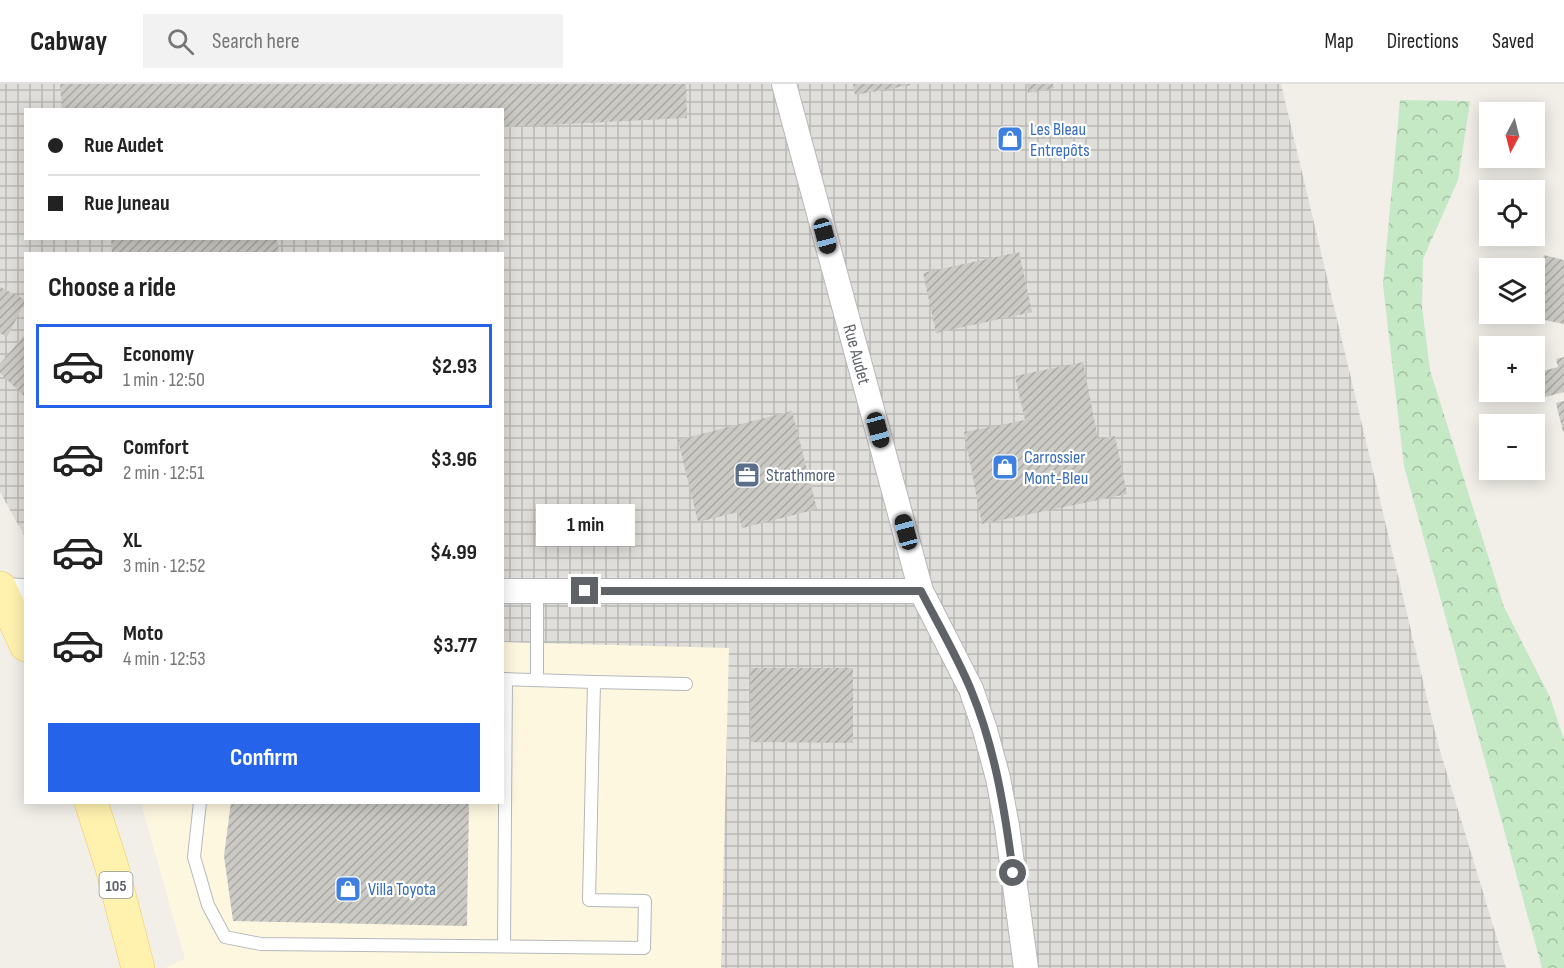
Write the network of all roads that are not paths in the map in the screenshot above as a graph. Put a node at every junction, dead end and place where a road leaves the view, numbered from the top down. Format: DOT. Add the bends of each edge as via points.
graph roads {
  1 [pos="784,84"];
  2 [pos="9,590"];
  3 [pos="504,591"];
  4 [pos="537,591"];
  5 [pos="921,591"];
  6 [pos="24,639"];
  7 [pos="504,679"];
  8 [pos="537,680"];
  9 [pos="594,682"];
  10 [pos="686,684"];
  11 [pos="92,804"];
  12 [pos="200,804"];
  13 [pos="504,946"];
  14 [pos="138,968"];
  15 [pos="1026,968"];
  1 -- 5 [label="street, Rue Audet"];
  2 -- 6 [label="main road"];
  3 -- 4 [label="street"];
  4 -- 5 [label="street"];
  4 -- 8 [label="lane"];
  5 -- 15 [label="street, Rue Audet" via="971,689 985,730 1007,826"];
  7 -- 8 [label="lane"];
  7 -- 13 [label="lane"];
  8 -- 9 [label="lane"];
  9 -- 10 [label="lane"];
  9 -- 13 [label="lane" via="589,900 645,901 644,948"];
  11 -- 14 [label="main road, 105"];
  12 -- 13 [label="lane" via="194,857 208,905 225,936 261,944"];
}
